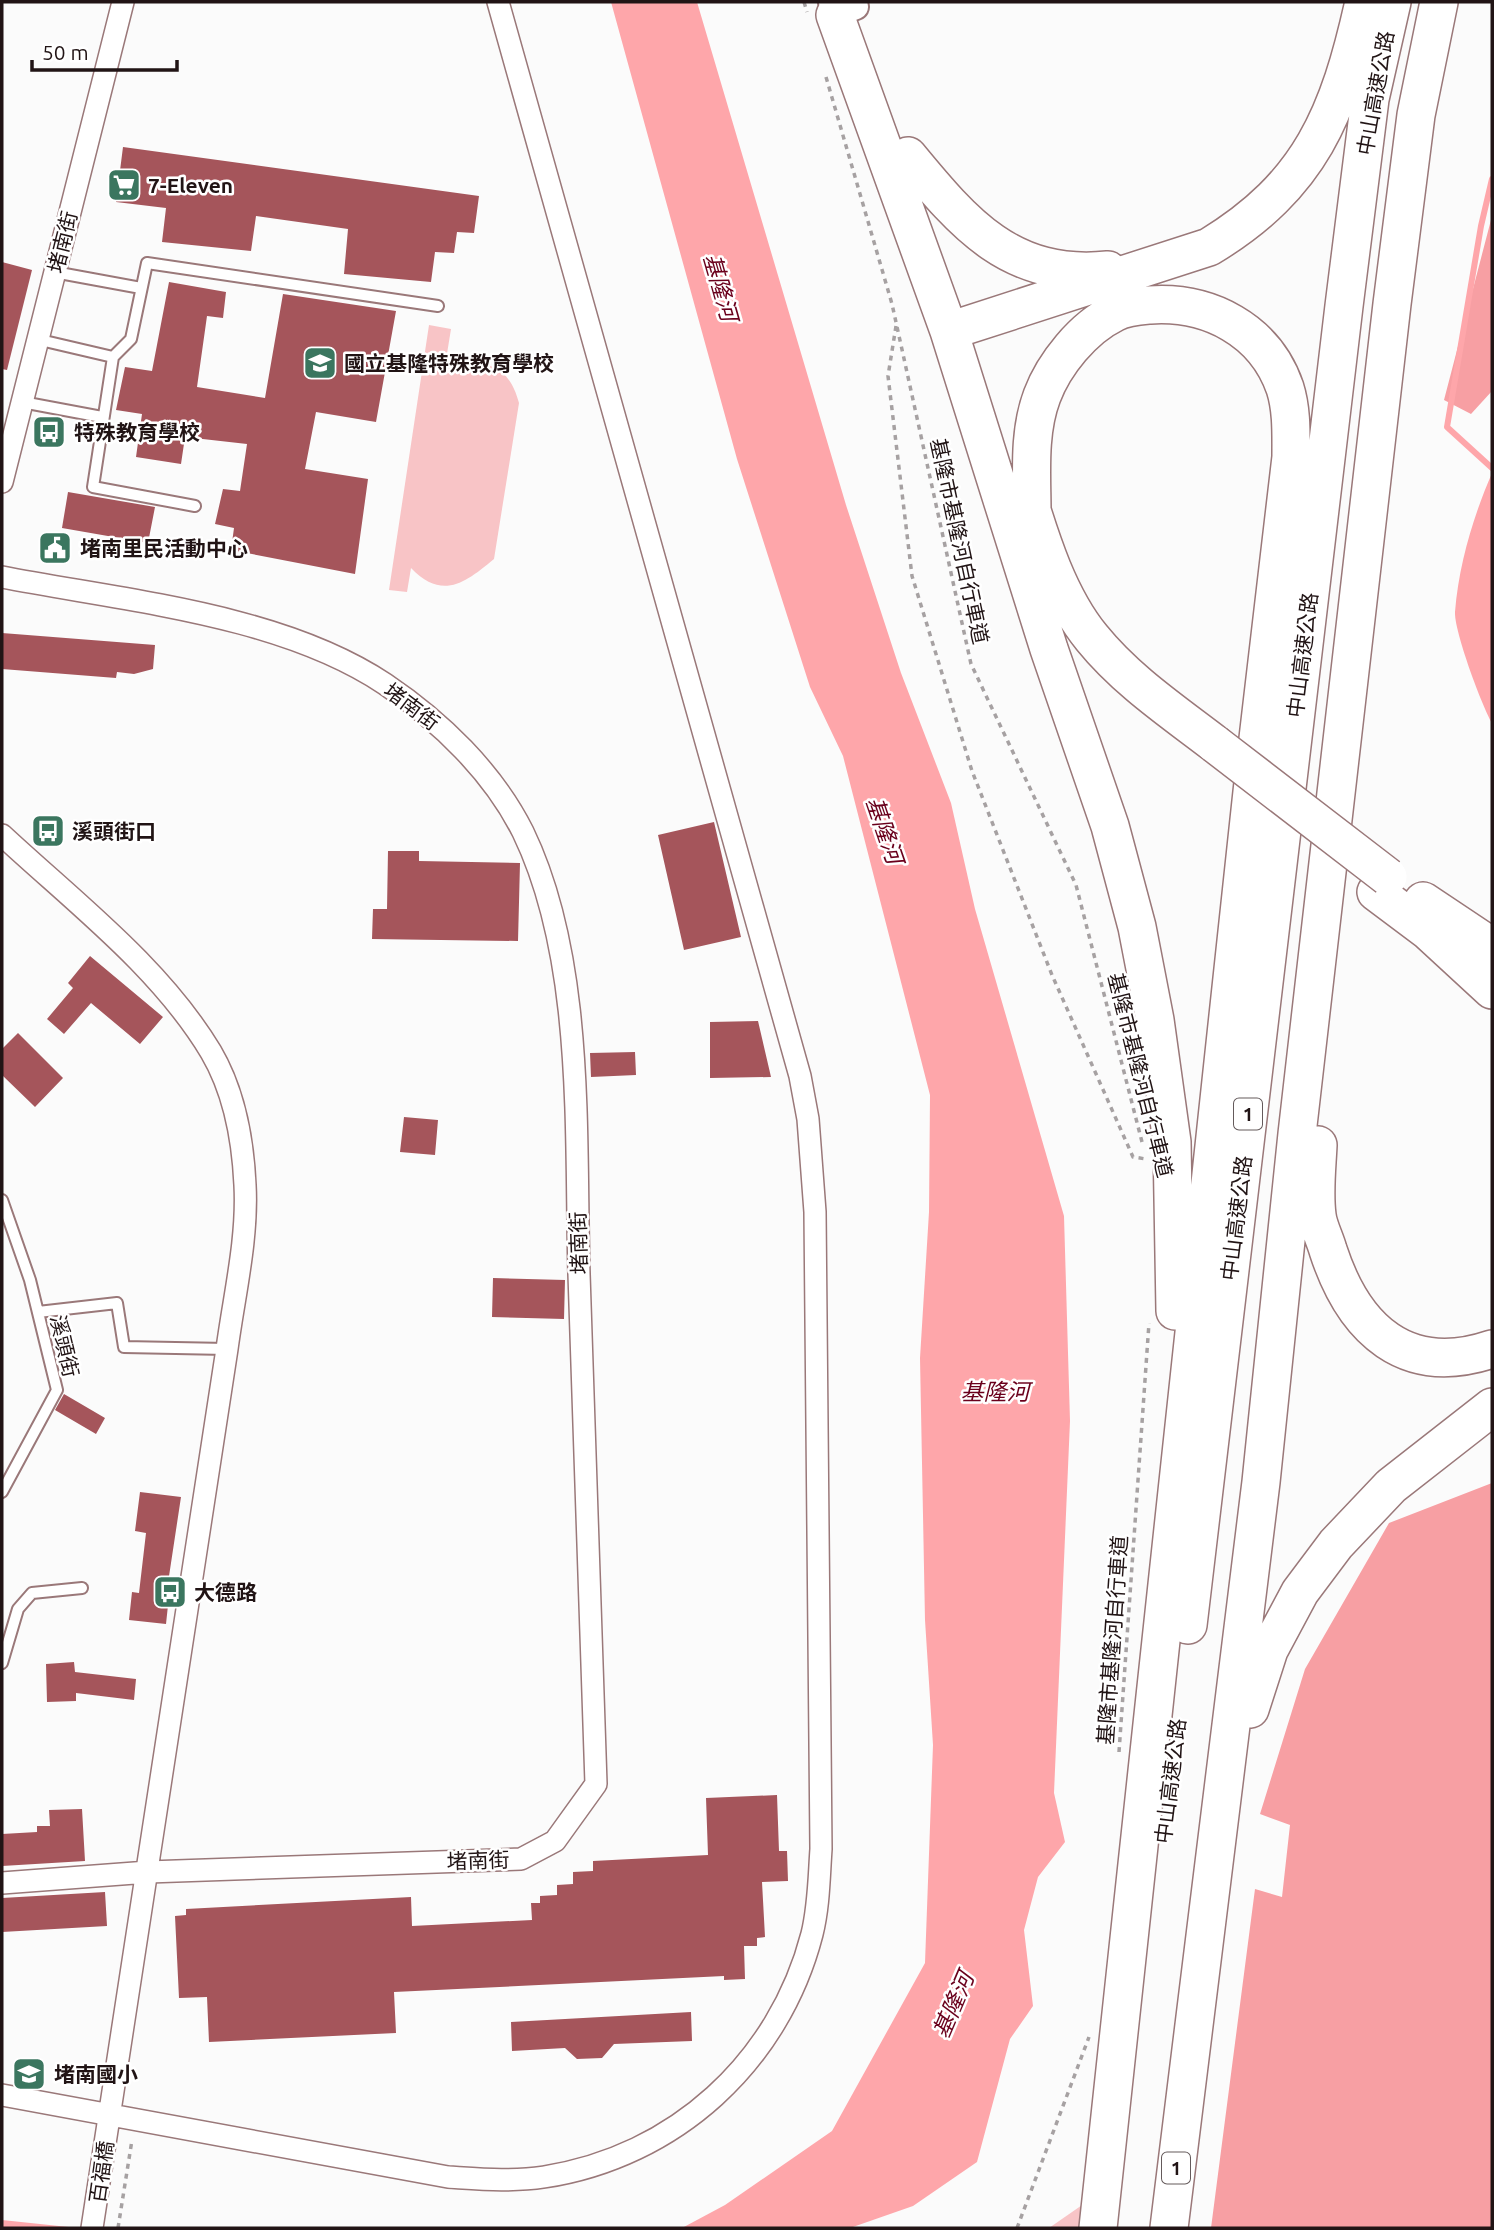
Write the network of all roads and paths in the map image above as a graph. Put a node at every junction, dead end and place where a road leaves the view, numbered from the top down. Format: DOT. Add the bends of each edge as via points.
graph roads {
  1 [pos="123,2"];
  2 [pos="498,2"];
  3 [pos="1364,2"];
  4 [pos="1392,2"];
  5 [pos="1438,2"];
  6 [pos="837,6"];
  7 [pos="823,68"];
  8 [pos="908,156"];
  9 [pos="1151,265"];
  10 [pos="54,272"];
  11 [pos="141,288"];
  12 [pos="438,306"];
  13 [pos="897,324"];
  14 [pos="961,328"];
  15 [pos="36,340"];
  16 [pos="113,357"];
  17 [pos="22,402"];
  18 [pos="102,417"];
  19 [pos="2,482"];
  20 [pos="195,506"];
  21 [pos="1021,516"];
  22 [pos="2,577"];
  23 [pos="2,835"];
  24 [pos="1382,885"];
  25 [pos="1428,931"];
  26 [pos="1492,947"];
  27 [pos="1318,949"];
  28 [pos="1492,973"];
  29 [pos="1492,990"];
  30 [pos="1146,1159"];
  31 [pos="1149,1170"];
  32 [pos="2,1200"];
  33 [pos="38,1312"];
  34 [pos="1149,1315"];
  35 [pos="227,1349"];
  36 [pos="1492,1349"];
  37 [pos="1492,1407"];
  38 [pos="2,1492"];
  39 [pos="82,1588"];
  40 [pos="2,1663"];
  41 [pos="1132,1777"];
  42 [pos="148,1872"];
  43 [pos="2,1883"];
  44 [pos="1091,2033"];
  45 [pos="2,2095"];
  46 [pos="1183,2107"];
  47 [pos="135,2120"];
  48 [pos="108,2122"];
  49 [pos="92,2228"];
  50 [pos="118,2228"];
  51 [pos="1017,2228"];
  52 [pos="1098,2228"];
  53 [pos="1116,2228"];
  54 [pos="1169,2228"];
  1 -- 10 [label="street, 堵南街"];
  2 -- 47 [label="street" via="800,1076 808,1119 815,1212 821,1849 813,1931 783,2010 737,2077 709,2103 644,2148 577,2171 498,2181 448,2177"];
  3 -- 9 [label="highway" via="1352,58 1332,116 1279,194 1247,224 1209,247"];
  4 -- 53 [label="highway, 中山高速公路 / 1" via="1370,99 1343,306"];
  5 -- 27 [label="highway, 1" via="1416,116"];
  6 -- 8 [label="highway"];
  6 -- 14 [label="highway"];
  7 -- 13 [label="path, 基隆市基隆河自行車道"];
  8 -- 9 [label="highway" via="977,234 1014,255 1051,268 1089,272"];
  8 -- 14 [label="highway"];
  9 -- 14 [label="highway"];
  10 -- 11 [label="lane"];
  10 -- 15 [label="street, 堵南街"];
  11 -- 12 [label="lane" via="147,263"];
  11 -- 16 [label="lane" via="131,339"];
  13 -- 30 [label="path, 基隆市基隆河自行車道" via="971,664 1076,885"];
  13 -- 30 [label="path" via="888,376 916,589 972,771 1052,975 1133,1157"];
  14 -- 21 [label="highway"];
  15 -- 16 [label="lane"];
  15 -- 17 [label="street, 堵南街"];
  16 -- 18 [label="lane"];
  17 -- 18 [label="lane"];
  17 -- 19 [label="street, 堵南街"];
  18 -- 20 [label="lane" via="93,487"];
  21 -- 24 [label="highway" via="1052,614 1075,648 1130,704 1209,751"];
  21 -- 41 [label="highway" via="1137,927 1172,1142 1174,1384"];
  21 -- 41 [label="highway" via="1042,396 1063,359 1089,329 1115,312 1174,303 1205,310 1233,322 1259,344 1275,367 1287,400 1291,457"];
  22 -- 42 [label="street, 堵南街" via="258,625 383,683 453,737 522,830 548,895 564,971 573,1088 596,1784 555,1842 520,1859"];
  23 -- 35 [label="street" via="169,994 212,1053 230,1096 245,1187"];
  24 -- 25 [label="highway"];
  24 -- 26 [label="highway"];
  25 -- 28 [label="lane"];
  25 -- 29 [label="highway"];
  27 -- 36 [label="highway" via="1328,1020 1318,1131 1317,1216 1334,1269 1351,1306 1379,1335 1404,1349 1435,1358 1465,1358"];
  27 -- 46 [label="highway, 1" via="1261,1482"];
  30 -- 31 [label="path, 基隆市基隆河自行車道"];
  32 -- 33 [label="lane, 溪頭街"];
  33 -- 35 [label="lane" via="117,1303 124,1347"];
  33 -- 38 [label="lane, 溪頭街" via="57,1390"];
  34 -- 41 [label="path, 基隆市基隆河自行車道"];
  35 -- 42 [label="street"];
  37 -- 46 [label="highway" via="1391,1486 1336,1544 1300,1592 1269,1650 1248,1717 1234,1789 1207,2005"];
  39 -- 40 [label="lane" via="33,1593 18,1609"];
  41 -- 52 [label="highway"];
  42 -- 43 [label="street"];
  42 -- 48 [label="street"];
  44 -- 51 [label="path"];
  45 -- 48 [label="street"];
  46 -- 54 [label="highway, 1"];
  47 -- 48 [label="street"];
  47 -- 50 [label="path"];
  48 -- 49 [label="street, 百福橋"];
}
